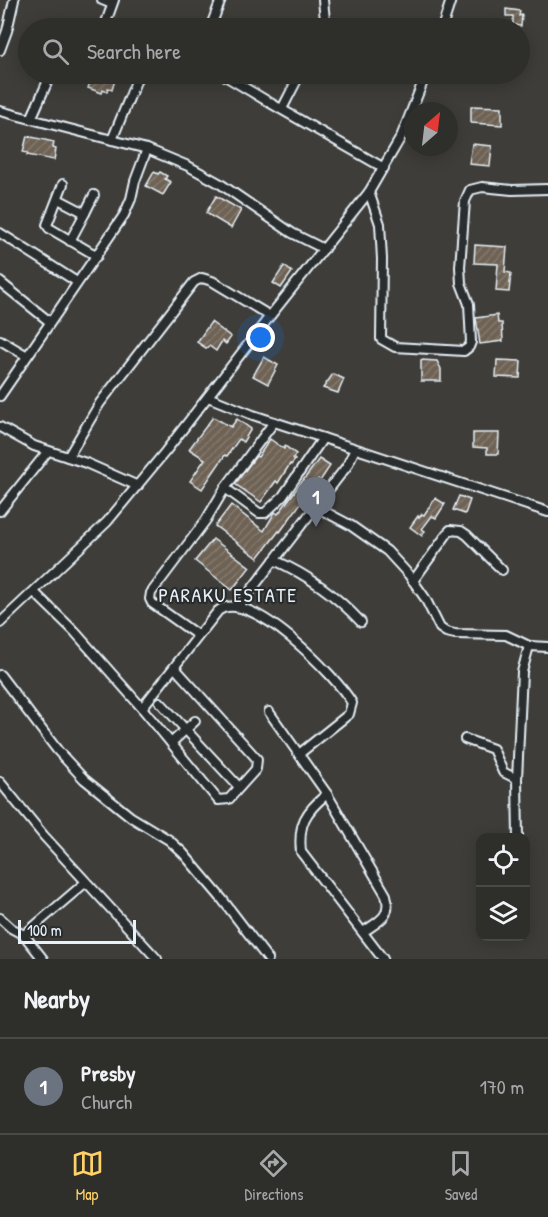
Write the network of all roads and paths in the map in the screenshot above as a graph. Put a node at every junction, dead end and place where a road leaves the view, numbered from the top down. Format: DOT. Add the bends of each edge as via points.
graph roads {
  1 [pos="14,0"];
  2 [pos="102,0"];
  3 [pos="221,0"];
  4 [pos="323,0"];
  5 [pos="452,0"];
  6 [pos="113,2"];
  7 [pos="107,18"];
  8 [pos="214,18"];
  9 [pos="325,18"];
  10 [pos="446,18"];
  11 [pos="0,50"];
  12 [pos="47,84"];
  13 [pos="135,84"];
  14 [pos="239,84"];
  15 [pos="295,84"];
  16 [pos="422,84"];
  17 [pos="282,109"];
  18 [pos="0,111"];
  19 [pos="31,119"];
  20 [pos="112,140"];
  21 [pos="147,149"];
  22 [pos="384,168"];
  23 [pos="63,184"];
  24 [pos="548,189"];
  25 [pos="369,192"];
  26 [pos="94,195"];
  27 [pos="58,199"];
  28 [pos="85,213"];
  29 [pos="0,233"];
  30 [pos="70,241"];
  31 [pos="324,249"];
  32 [pos="96,256"];
  33 [pos="0,282"];
  34 [pos="77,282"];
  35 [pos="270,316"];
  36 [pos="50,322"];
  37 [pos="0,340"];
  38 [pos="27,356"];
  39 [pos="0,396"];
  40 [pos="208,397"];
  41 [pos="274,422"];
  42 [pos="0,427"];
  43 [pos="322,438"];
  44 [pos="355,449"];
  45 [pos="48,451"];
  46 [pos="68,457"];
  47 [pos="138,486"];
  48 [pos="225,488"];
  49 [pos="316,507"];
  50 [pos="0,511"];
  51 [pos="548,512"];
  52 [pos="274,560"];
  53 [pos="502,570"];
  54 [pos="413,581"];
  55 [pos="34,592"];
  56 [pos="238,607"];
  57 [pos="361,622"];
  58 [pos="0,623"];
  59 [pos="197,635"];
  60 [pos="529,646"];
  61 [pos="548,647"];
  62 [pos="175,668"];
  63 [pos="0,675"];
  64 [pos="160,702"];
  65 [pos="142,708"];
  66 [pos="269,712"];
  67 [pos="195,721"];
  68 [pos="185,730"];
  69 [pos="465,739"];
  70 [pos="171,743"];
  71 [pos="299,754"];
  72 [pos="517,779"];
  73 [pos="0,782"];
  74 [pos="239,787"];
  75 [pos="327,794"];
  76 [pos="518,833"];
  77 [pos="86,882"];
  78 [pos="0,918"];
  79 [pos="363,932"];
  80 [pos="24,934"];
  81 [pos="43,959"];
  82 [pos="157,959"];
  83 [pos="268,959"];
  84 [pos="383,959"];
  1 -- 11 [label="street"];
  2 -- 6 [label="street"];
  3 -- 8 [label="street"];
  4 -- 9 [label="street"];
  5 -- 10 [label="street"];
  6 -- 7 [label="street"];
  12 -- 19 [label="street"];
  13 -- 20 [label="street"];
  14 -- 17 [label="street"];
  15 -- 17 [label="street"];
  16 -- 22 [label="street"];
  17 -- 22 [label="street"];
  18 -- 19 [label="street"];
  19 -- 20 [label="street"];
  20 -- 21 [label="street"];
  21 -- 31 [label="street" via="219,183 292,233"];
  21 -- 32 [label="street" via="124,215"];
  22 -- 25 [label="street"];
  23 -- 27 [label="street"];
  24 -- 25 [label="street" via="470,190 465,201 460,267 469,304 471,342 464,351 395,347 381,339 380,224"];
  25 -- 31 [label="street"];
  26 -- 28 [label="street"];
  27 -- 28 [label="street"];
  27 -- 30 [label="street" via="47,225"];
  28 -- 30 [label="street"];
  29 -- 34 [label="street"];
  30 -- 32 [label="street"];
  31 -- 35 [label="street"];
  32 -- 34 [label="street"];
  33 -- 36 [label="street"];
  34 -- 36 [label="street"];
  35 -- 40 [label="street"];
  35 -- 46 [label="street" via="212,281 202,278 194,282 100,404"];
  36 -- 38 [label="street"];
  37 -- 38 [label="street"];
  38 -- 39 [label="street"];
  40 -- 41 [label="street"];
  40 -- 47 [label="street"];
  41 -- 43 [label="street"];
  41 -- 48 [label="street"];
  42 -- 45 [label="street"];
  43 -- 44 [label="street"];
  43 -- 48 [label="street" via="283,496 264,513"];
  44 -- 49 [label="street"];
  44 -- 51 [label="street"];
  45 -- 46 [label="street"];
  45 -- 50 [label="street"];
  46 -- 47 [label="street"];
  47 -- 55 [label="street" via="107,522"];
  48 -- 59 [label="street" via="151,593 150,599 159,609"];
  49 -- 52 [label="street"];
  49 -- 54 [label="street" via="387,551"];
  52 -- 56 [label="street"];
  52 -- 57 [label="street" via="319,584"];
  53 -- 54 [label="street" via="467,535 450,530"];
  54 -- 60 [label="street" via="446,632 506,635"];
  55 -- 58 [label="street"];
  55 -- 65 [label="street"];
  56 -- 59 [label="street" via="221,608"];
  56 -- 71 [label="street" via="304,647 352,704 349,714"];
  59 -- 62 [label="street"];
  60 -- 61 [label="street"];
  60 -- 72 [label="street" via="522,672"];
  62 -- 65 [label="street"];
  62 -- 74 [label="street" via="257,759 255,769"];
  63 -- 83 [label="street" via="84,779 183,853"];
  64 -- 68 [label="street"];
  65 -- 70 [label="street"];
  66 -- 71 [label="street"];
  67 -- 68 [label="street"];
  68 -- 70 [label="street"];
  68 -- 74 [label="street"];
  69 -- 72 [label="street" via="493,749 503,772"];
  70 -- 74 [label="street" via="218,800 229,798"];
  71 -- 75 [label="street"];
  72 -- 76 [label="street"];
  73 -- 77 [label="street"];
  75 -- 79 [label="street" via="386,895 386,914"];
  75 -- 79 [label="street" via="304,822 299,834 301,852"];
  77 -- 80 [label="street"];
  77 -- 82 [label="street"];
  78 -- 80 [label="street"];
  79 -- 84 [label="street"];
  80 -- 81 [label="street"];
}
